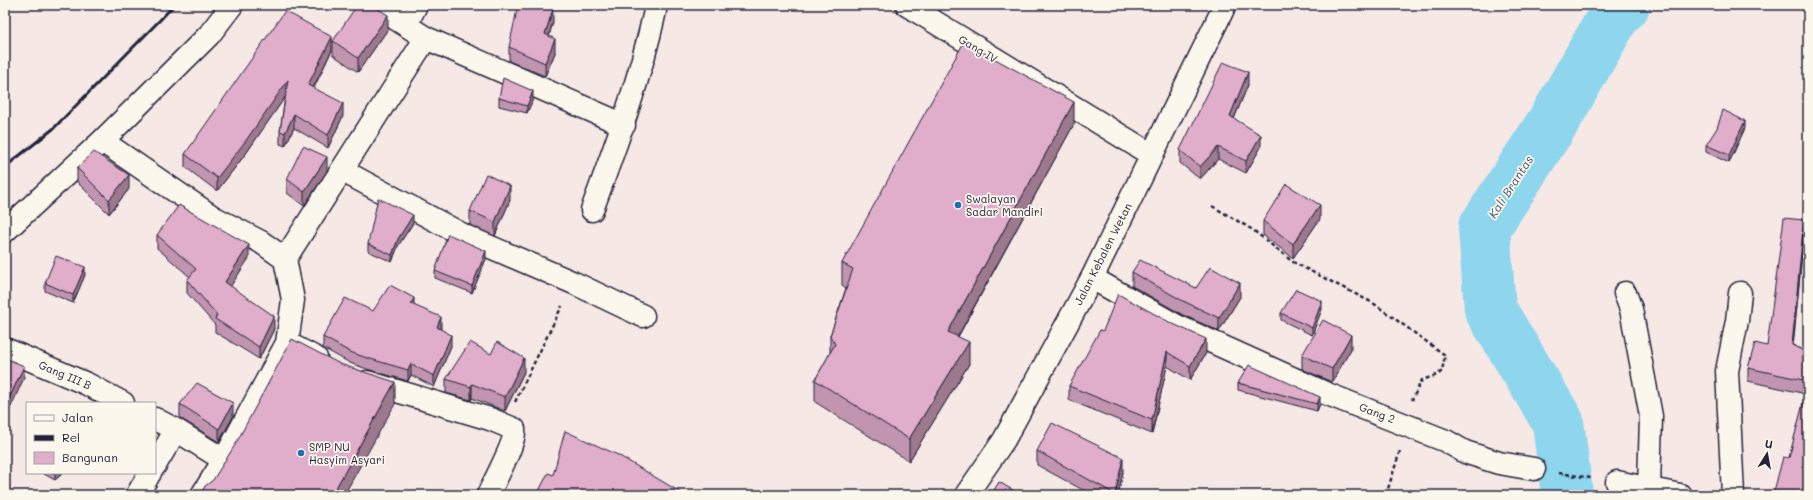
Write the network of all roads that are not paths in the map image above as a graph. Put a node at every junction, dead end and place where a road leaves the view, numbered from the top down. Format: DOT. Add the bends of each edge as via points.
graph roads {
  1 [pos="232,5"];
  2 [pos="374,5"];
  3 [pos="416,5"];
  4 [pos="1225,5"];
  5 [pos="908,6"];
  6 [pos="655,11"];
  7 [pos="406,25"];
  8 [pos="426,38"];
  9 [pos="624,125"];
  10 [pos="102,141"];
  11 [pos="1152,154"];
  12 [pos="343,171"];
  13 [pos="592,210"];
  14 [pos="5,231"];
  15 [pos="285,259"];
  16 [pos="1092,278"];
  17 [pos="1625,293"];
  18 [pos="1740,293"];
  19 [pos="643,316"];
  20 [pos="287,343"];
  21 [pos="5,350"];
  22 [pos="121,402"];
  23 [pos="156,420"];
  24 [pos="176,430"];
  25 [pos="224,460"];
  26 [pos="156,463"];
  27 [pos="1534,469"];
  28 [pos="149,474"];
  29 [pos="1617,482"];
  30 [pos="1649,488"];
  31 [pos="137,495"];
  32 [pos="202,495"];
  33 [pos="488,495"];
  34 [pos="966,495"];
  35 [pos="1680,495"];
  36 [pos="1733,495"];
  1 -- 10 [label="street" via="209,35"];
  2 -- 7 [label="street"];
  3 -- 7 [label="street"];
  4 -- 11 [label="street, Jalan Kebalen Wetan"];
  5 -- 11 [label="street, Gang IV"];
  6 -- 9 [label="street"];
  7 -- 8 [label="street"];
  8 -- 9 [label="street"];
  8 -- 12 [label="street"];
  9 -- 13 [label="street"];
  10 -- 14 [label="street"];
  10 -- 15 [label="street" via="213,217 261,242"];
  11 -- 16 [label="street, Jalan Kebalen Wetan"];
  12 -- 15 [label="street"];
  12 -- 19 [label="street" via="465,236"];
  15 -- 20 [label="street" via="293,300"];
  16 -- 27 [label="street, Gang 2" via="1178,326 1325,393 1446,441 1465,452 1499,463"];
  16 -- 34 [label="street, Jalan Kebalen Wetan" via="1004,440"];
  17 -- 30 [label="street" via="1631,309 1651,416"];
  18 -- 36 [label="street" via="1727,371"];
  20 -- 25 [label="street"];
  20 -- 33 [label="street" via="341,372 389,390 514,429 514,437"];
  21 -- 22 [label="street, Gang III B" via="87,384"];
  23 -- 24 [label="street"];
  24 -- 25 [label="street"];
  24 -- 26 [label="street"];
  25 -- 32 [label="street"];
  28 -- 31 [label="street"];
  29 -- 30 [label="street"];
  30 -- 35 [label="street"];
}
